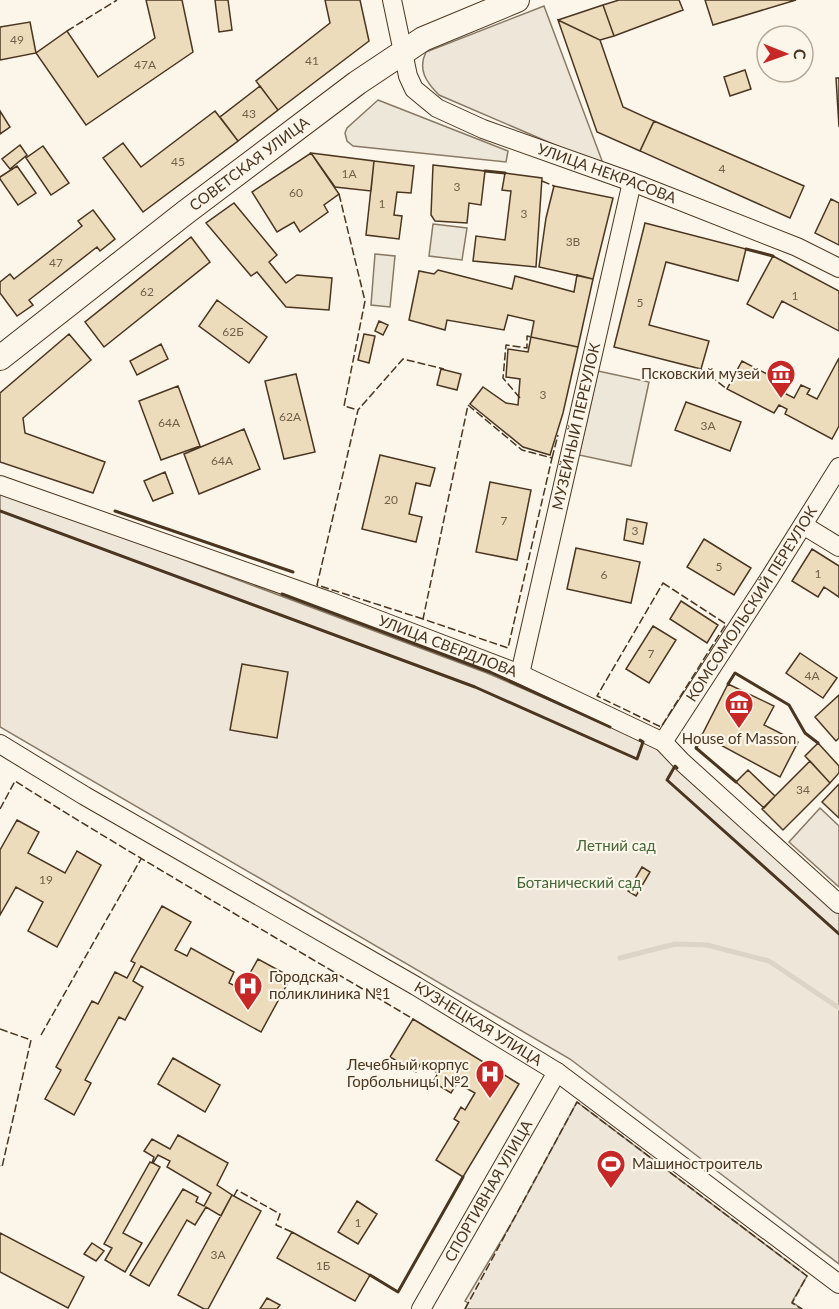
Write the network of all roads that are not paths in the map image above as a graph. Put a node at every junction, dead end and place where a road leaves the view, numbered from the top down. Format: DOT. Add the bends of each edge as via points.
graph roads {
  1 [pos="392,0"];
  2 [pos="517,0"];
  3 [pos="403,52"];
  4 [pos="632,182"];
  5 [pos="839,268"];
  6 [pos="0,358"];
  7 [pos="839,467"];
  8 [pos="0,486"];
  9 [pos="803,525"];
  10 [pos="839,547"];
  11 [pos="520,674"];
  12 [pos="663,742"];
  13 [pos="0,744"];
  14 [pos="839,904"];
  15 [pos="557,1072"];
  16 [pos="839,1284"];
  17 [pos="421,1309"];
  1 -- 3 [label="street, УЛИЦА НЕКРАСОВА"];
  2 -- 3 [label="main road, СОВЕТСКАЯ УЛИЦА" via="423,39"];
  3 -- 4 [label="street, УЛИЦА НЕКРАСОВА" via="414,89 437,108 483,129"];
  3 -- 6 [label="main road, СОВЕТСКАЯ УЛИЦА" via="186,212"];
  4 -- 5 [label="street, УЛИЦА НЕКРАСОВА" via="797,247"];
  4 -- 11 [label="street, МУЗЕЙНЫЙ ПЕРЕУЛОК"];
  7 -- 9 [label="street, КОМСОМОЛЬСКИЙ ПЕРЕУЛОК"];
  8 -- 11 [label="street, УЛИЦА СВЕРДЛОВА" via="329,601"];
  9 -- 10 [label="street"];
  9 -- 12 [label="street, КОМСОМОЛЬСКИЙ ПЕРЕУЛОК"];
  11 -- 12 [label="street, УЛИЦА СВЕРДЛОВА"];
  12 -- 14 [label="street, УЛИЦА СВЕРДЛОВА"];
  13 -- 15 [label="street, КУЗНЕЦКАЯ УЛИЦА"];
  15 -- 16 [label="street, КУЗНЕЦКАЯ УЛИЦА"];
  15 -- 17 [label="street, СПОРТИВНАЯ УЛИЦА"];
}
